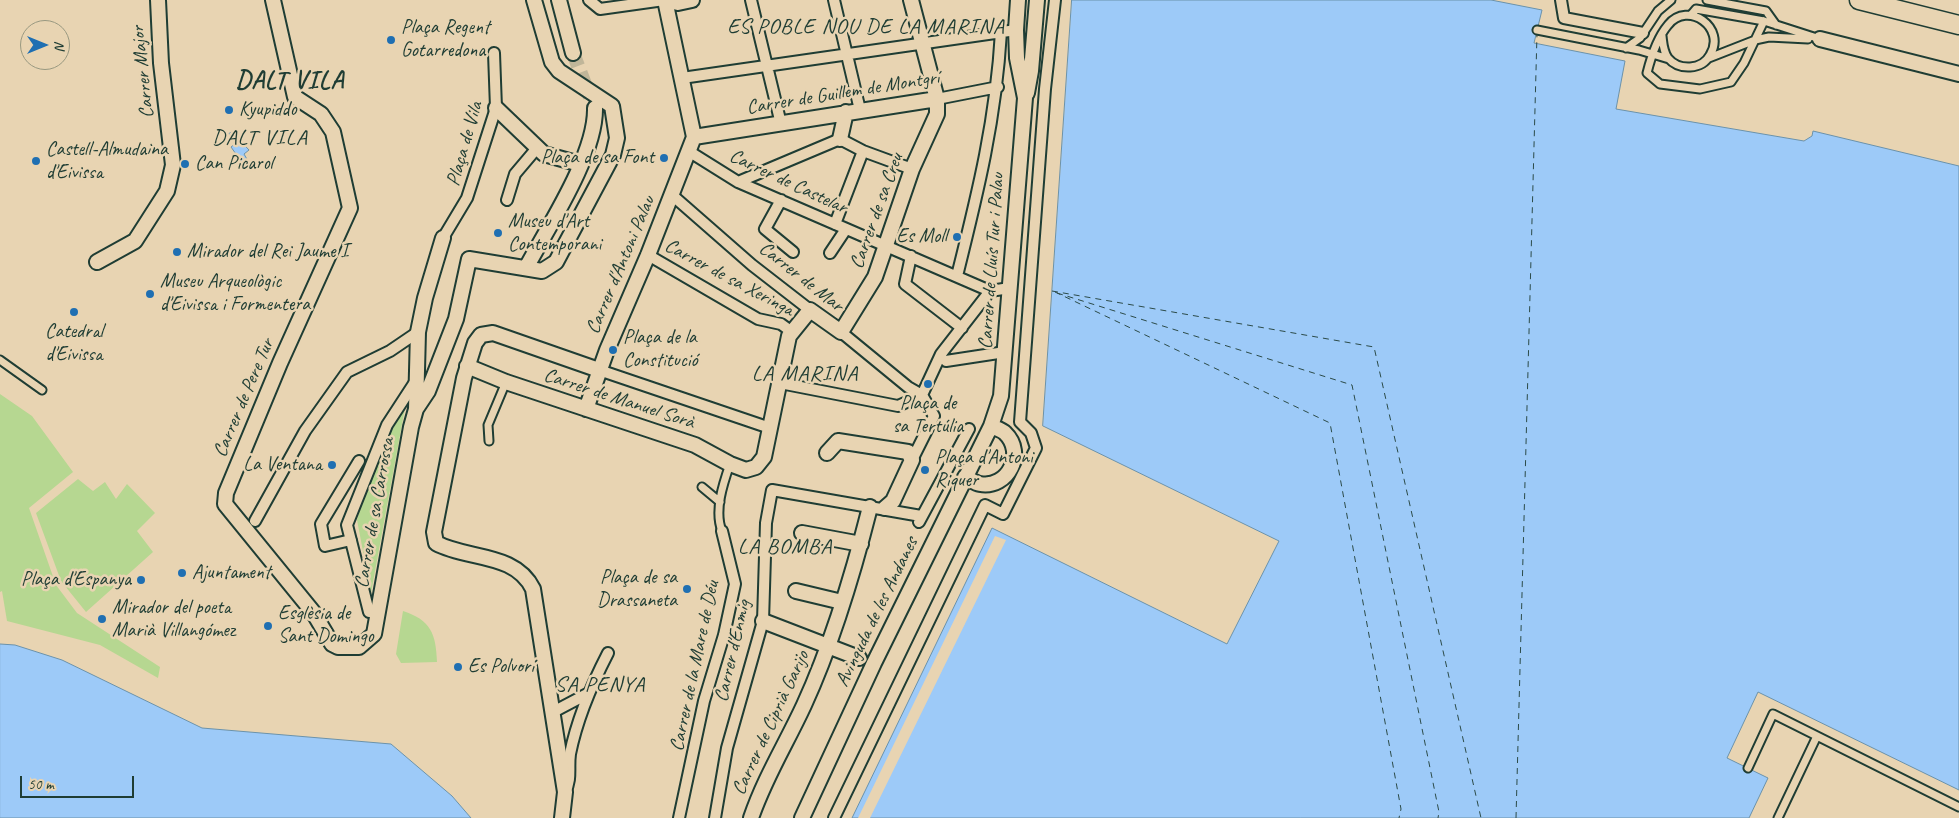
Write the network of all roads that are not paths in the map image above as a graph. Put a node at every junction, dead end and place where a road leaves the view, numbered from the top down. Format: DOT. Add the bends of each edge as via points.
graph roads {
  1 [pos="158,0"];
  2 [pos="273,0"];
  3 [pos="534,0"];
  4 [pos="559,0"];
  5 [pos="589,0"];
  6 [pos="665,0"];
  7 [pos="692,0"];
  8 [pos="751,0"];
  9 [pos="834,0"];
  10 [pos="911,0"];
  11 [pos="1018,0"];
  12 [pos="1022,0"];
  13 [pos="1032,0"];
  14 [pos="1037,0"];
  15 [pos="1055,0"];
  16 [pos="1561,0"];
  17 [pos="1671,0"];
  18 [pos="1707,0"];
  19 [pos="1859,0"];
  20 [pos="1691,14"];
  21 [pos="1764,21"];
  22 [pos="1776,25"];
  23 [pos="1959,25"];
  24 [pos="1016,30"];
  25 [pos="1034,30"];
  26 [pos="1537,30"];
  27 [pos="1001,32"];
  28 [pos="1643,34"];
  29 [pos="1662,36"];
  30 [pos="1820,39"];
  31 [pos="1755,40"];
  32 [pos="923,42"];
  33 [pos="1626,48"];
  34 [pos="494,53"];
  35 [pos="573,53"];
  36 [pos="847,53"];
  37 [pos="1652,54"];
  38 [pos="1709,58"];
  39 [pos="1669,59"];
  40 [pos="767,64"];
  41 [pos="1959,74"];
  42 [pos="682,78"];
  43 [pos="998,87"];
  44 [pos="1025,98"];
  45 [pos="937,99"];
  46 [pos="496,108"];
  47 [pos="595,108"];
  48 [pos="860,110"];
  49 [pos="846,112"];
  50 [pos="781,124"];
  51 [pos="694,137"];
  52 [pos="840,139"];
  53 [pos="537,148"];
  54 [pos="863,151"];
  55 [pos="690,152"];
  56 [pos="580,164"];
  57 [pos="912,169"];
  58 [pos="738,182"];
  59 [pos="672,196"];
  60 [pos="507,200"];
  61 [pos="781,200"];
  62 [pos="835,224"];
  63 [pos="846,229"];
  64 [pos="442,238"];
  65 [pos="886,245"];
  66 [pos="793,252"];
  67 [pos="830,253"];
  68 [pos="648,255"];
  69 [pos="910,256"];
  70 [pos="97,262"];
  71 [pos="526,268"];
  72 [pos="957,276"];
  73 [pos="1010,288"];
  74 [pos="990,291"];
  75 [pos="810,310"];
  76 [pos="962,328"];
  77 [pos="418,332"];
  78 [pos="792,332"];
  79 [pos="841,332"];
  80 [pos="1005,352"];
  81 [pos="944,357"];
  82 [pos="0,360"];
  83 [pos="467,366"];
  84 [pos="600,370"];
  85 [pos="416,382"];
  86 [pos="506,382"];
  87 [pos="780,382"];
  88 [pos="42,390"];
  89 [pos="922,395"];
  90 [pos="416,409"];
  91 [pos="586,409"];
  92 [pos="992,426"];
  93 [pos="770,428"];
  94 [pos="969,429"];
  95 [pos="489,441"];
  96 [pos="827,453"];
  97 [pos="910,456"];
  98 [pos="359,461"];
  99 [pos="730,464"];
  100 [pos="965,477"];
  101 [pos="702,486"];
  102 [pos="720,502"];
  103 [pos="870,507"];
  104 [pos="886,508"];
  105 [pos="255,521"];
  106 [pos="722,531"];
  107 [pos="802,533"];
  108 [pos="351,540"];
  109 [pos="861,544"];
  110 [pos="796,591"];
  111 [pos="842,602"];
  112 [pos="369,612"];
  113 [pos="763,621"];
  114 [pos="829,645"];
  115 [pos="359,647"];
  116 [pos="608,653"];
  117 [pos="859,658"];
  118 [pos="589,693"];
  119 [pos="553,712"];
  120 [pos="1817,736"];
  121 [pos="1748,768"];
  122 [pos="565,792"];
  123 [pos="1959,807"];
  124 [pos="562,818"];
  125 [pos="679,818"];
  126 [pos="715,818"];
  127 [pos="751,818"];
  128 [pos="802,818"];
  129 [pos="834,818"];
  130 [pos="1778,818"];
  1 -- 70 [label="street, Carrer Major" via="161,63 173,165 167,191 135,240"];
  2 -- 115 [label="street, Carrer de Pere Tur" via="295,97 320,114 333,132 350,208 280,363 226,493 225,504 313,612 332,644"];
  3 -- 71 [label="street" via="552,62 559,71 612,106 617,138 613,156 556,262 542,271"];
  4 -- 35 [label="street"];
  5 -- 6 [label="street" via="600,9"];
  6 -- 7 [label="street" via="678,3"];
  6 -- 42 [label="street"];
  8 -- 40 [label="street"];
  9 -- 36 [label="street"];
  10 -- 32 [label="street"];
  11 -- 24 [label="street, Carrer de Lluís Tur i Palau"];
  12 -- 13 [label="street"];
  14 -- 25 [label="street, Carrer de Lluís Tur i Palau"];
  15 -- 129 [label="street" via="1045,89 1020,422 1031,433 1036,448 1003,514 985,505"];
  16 -- 28 [label="street" via="1564,18"];
  17 -- 28 [label="lane" via="1658,10"];
  18 -- 22 [label="lane" via="1766,11"];
  19 -- 23 [label="street"];
  20 -- 21 [label="lane" via="1696,9"];
  20 -- 29 [label="lane" via="1678,16 1668,24"];
  20 -- 38 [label="lane" via="1708,23 1713,31 1715,40"];
  21 -- 22 [label="lane"];
  21 -- 31 [label="lane"];
  22 -- 30 [label="lane"];
  24 -- 25 [label="street" via="1030,24"];
  24 -- 27 [label="street"];
  24 -- 44 [label="street, Carrer de Lluís Tur i Palau" via="1017,58"];
  25 -- 44 [label="street, Carrer de Lluís Tur i Palau" via="1031,72"];
  26 -- 33 [label="lane"];
  27 -- 32 [label="street"];
  27 -- 43 [label="street, Carrer de Lluís Tur i Palau"];
  28 -- 33 [label="lane"];
  29 -- 37 [label="lane"];
  29 -- 39 [label="lane" via="1663,49"];
  30 -- 31 [label="lane"];
  30 -- 41 [label="street"];
  31 -- 37 [label="lane" via="1730,82 1700,89 1660,84 1647,73"];
  31 -- 38 [label="lane"];
  32 -- 36 [label="street"];
  32 -- 45 [label="street"];
  33 -- 37 [label="lane"];
  34 -- 46 [label="street, Plaça de Vila"];
  36 -- 40 [label="street"];
  36 -- 48 [label="street"];
  37 -- 39 [label="lane"];
  38 -- 39 [label="lane" via="1689,68 1678,66"];
  40 -- 42 [label="street"];
  40 -- 50 [label="street"];
  42 -- 51 [label="street"];
  43 -- 45 [label="street, Carrer de Guillem de Montgrí"];
  43 -- 72 [label="street, Carrer de Lluís Tur i Palau" via="985,162"];
  44 -- 73 [label="street, Carrer de Lluís Tur i Palau"];
  45 -- 48 [label="street, Carrer de Guillem de Montgrí"];
  45 -- 57 [label="street, Carrer de sa Creu" via="937,114"];
  46 -- 53 [label="street"];
  46 -- 64 [label="street, Plaça de Vila" via="467,198"];
  47 -- 56 [label="street" via="595,123"];
  48 -- 49 [label="street, Carrer de Guillem de Montgrí"];
  49 -- 50 [label="street, Carrer de Guillem de Montgrí"];
  49 -- 52 [label="street"];
  50 -- 51 [label="street, Carrer de Guillem de Montgrí"];
  51 -- 55 [label="street, Carrer d'Antoni Palau"];
  52 -- 54 [label="street"];
  52 -- 58 [label="street"];
  53 -- 56 [label="street" via="544,154"];
  53 -- 60 [label="street" via="515,174"];
  54 -- 57 [label="street"];
  54 -- 62 [label="street"];
  55 -- 58 [label="street, Carrer de Castelar"];
  55 -- 59 [label="street, Carrer d'Antoni Palau"];
  56 -- 71 [label="street"];
  57 -- 65 [label="street, Carrer de sa Creu"];
  58 -- 61 [label="street, Carrer de Castelar"];
  59 -- 68 [label="street, Carrer d'Antoni Palau"];
  59 -- 75 [label="street, Carrer de Mar"];
  61 -- 62 [label="street, Carrer de Castelar"];
  61 -- 66 [label="street" via="766,230"];
  62 -- 63 [label="street, Carrer de Castelar"];
  63 -- 65 [label="street, Carrer de Castelar"];
  63 -- 67 [label="street"];
  64 -- 77 [label="street" via="417,312"];
  65 -- 69 [label="street, Carrer de Castelar"];
  65 -- 79 [label="street, Carrer de sa Creu" via="875,277"];
  68 -- 78 [label="street, Carrer de sa Xeringa" via="758,319 781,324"];
  68 -- 84 [label="street, Carrer d'Antoni Palau"];
  69 -- 72 [label="street, Carrer de Castelar"];
  69 -- 76 [label="street" via="905,284"];
  71 -- 90 [label="street" via="469,259 456,319 428,391"];
  72 -- 74 [label="street, Carrer de Lluís Tur i Palau"];
  73 -- 74 [label="street"];
  73 -- 80 [label="street, Carrer de Lluís Tur i Palau"];
  74 -- 76 [label="street"];
  75 -- 78 [label="street"];
  75 -- 79 [label="street, Carrer de Mar"];
  76 -- 81 [label="street"];
  77 -- 85 [label="street"];
  77 -- 105 [label="street" via="347,372 305,430"];
  78 -- 87 [label="street"];
  79 -- 89 [label="street, Carrer de Mar"];
  80 -- 81 [label="street"];
  80 -- 92 [label="street, Carrer de Lluís Tur i Palau" via="1001,396"];
  81 -- 89 [label="street"];
  82 -- 88 [label="lane"];
  83 -- 84 [label="street" via="475,342 481,335 493,333"];
  83 -- 86 [label="street, Carrer de Manuel Sorà"];
  83 -- 119 [label="street" via="436,514 436,543 450,550 477,554 512,567 528,577 533,589"];
  84 -- 91 [label="street, Carrer d'Antoni Palau"];
  84 -- 93 [label="street"];
  85 -- 90 [label="street"];
  85 -- 108 [label="street, Carrer de sa Carrossa" via="387,425 369,466 347,525"];
  86 -- 91 [label="street, Carrer de Manuel Sorà"];
  86 -- 95 [label="lane" via="488,425"];
  87 -- 89 [label="street" via="898,406"];
  87 -- 93 [label="street"];
  89 -- 97 [label="street" via="934,416"];
  90 -- 115 [label="street, Carrer de sa Carrossa" via="374,634"];
  91 -- 99 [label="street, Carrer de Manuel Sorà" via="695,445"];
  92 -- 100 [label="street, Avinguda de les Andanes"];
  92 -- 100 [label="street" via="1005,433 1014,446 1014,461 1007,475 994,483 979,484"];
  93 -- 99 [label="street, Carrer de Manuel Sorà" via="764,457 756,467 746,470"];
  94 -- 104 [label="street" via="922,521"];
  96 -- 97 [label="street" via="838,441"];
  97 -- 104 [label="street" via="893,501"];
  98 -- 108 [label="street" via="321,524 325,546"];
  99 -- 102 [label="lane, Carrer de la Mare de Déu"];
  100 -- 128 [label="street, Avinguda de les Andanes"];
  101 -- 102 [label="lane"];
  102 -- 106 [label="lane, Carrer de la Mare de Déu" via="718,521"];
  103 -- 104 [label="street"];
  103 -- 109 [label="street, Carrer de Ciprià Garijo"];
  103 -- 113 [label="street, Carrer d'Enmig" via="772,490 766,524"];
  106 -- 125 [label="street, Carrer de la Mare de Déu" via="735,584 704,701"];
  107 -- 109 [label="street"];
  108 -- 112 [label="street, Carrer de sa Carrossa"];
  109 -- 111 [label="street, Carrer de Ciprià Garijo"];
  110 -- 111 [label="street"];
  111 -- 114 [label="street, Carrer de Ciprià Garijo"];
  113 -- 114 [label="street"];
  113 -- 126 [label="street, Carrer d'Enmig" via="727,748"];
  114 -- 117 [label="street"];
  114 -- 127 [label="street, Carrer de Ciprià Garijo" via="804,704 762,784"];
  116 -- 118 [label="street"];
  118 -- 119 [label="street"];
  118 -- 122 [label="street" via="570,755 570,782"];
  119 -- 122 [label="street"];
  120 -- 121 [label="lane" via="1773,714"];
  120 -- 123 [label="lane"];
  120 -- 130 [label="lane"];
  122 -- 124 [label="street"];
}
